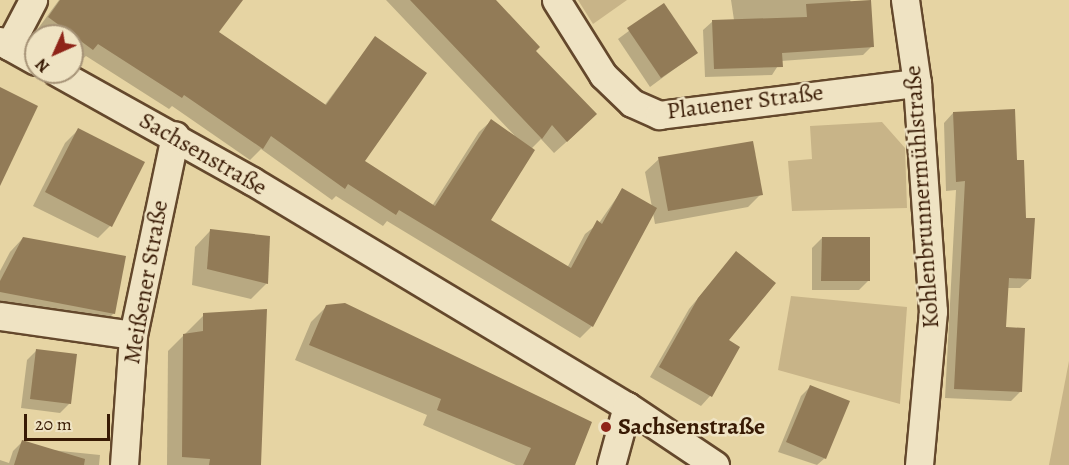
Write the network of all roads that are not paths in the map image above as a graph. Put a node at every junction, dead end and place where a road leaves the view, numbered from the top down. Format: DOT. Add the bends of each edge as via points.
graph roads {
  1 [pos="33,0"];
  2 [pos="556,0"];
  3 [pos="905,0"];
  4 [pos="4,44"];
  5 [pos="24,55"];
  6 [pos="917,83"];
  7 [pos="79,84"];
  8 [pos="175,135"];
  9 [pos="0,316"];
  10 [pos="133,335"];
  11 [pos="627,406"];
  12 [pos="124,465"];
  13 [pos="611,465"];
  14 [pos="715,465"];
  15 [pos="919,465"];
  1 -- 4 [label="street"];
  2 -- 6 [label="street, Plauener Straße" via="603,75 632,103 659,115"];
  3 -- 6 [label="street, Kohlenbrunnermühlstraße"];
  4 -- 5 [label="street"];
  6 -- 15 [label="street, Kohlenbrunnermühlstraße" via="933,311"];
  7 -- 8 [label="street, Sachsenstraße"];
  8 -- 10 [label="street, Meißener Straße"];
  8 -- 11 [label="street, Sachsenstraße"];
  9 -- 10 [label="street"];
  10 -- 12 [label="street, Meißener Straße"];
  11 -- 13 [label="street"];
  11 -- 14 [label="street, Sachsenstraße"];
}
